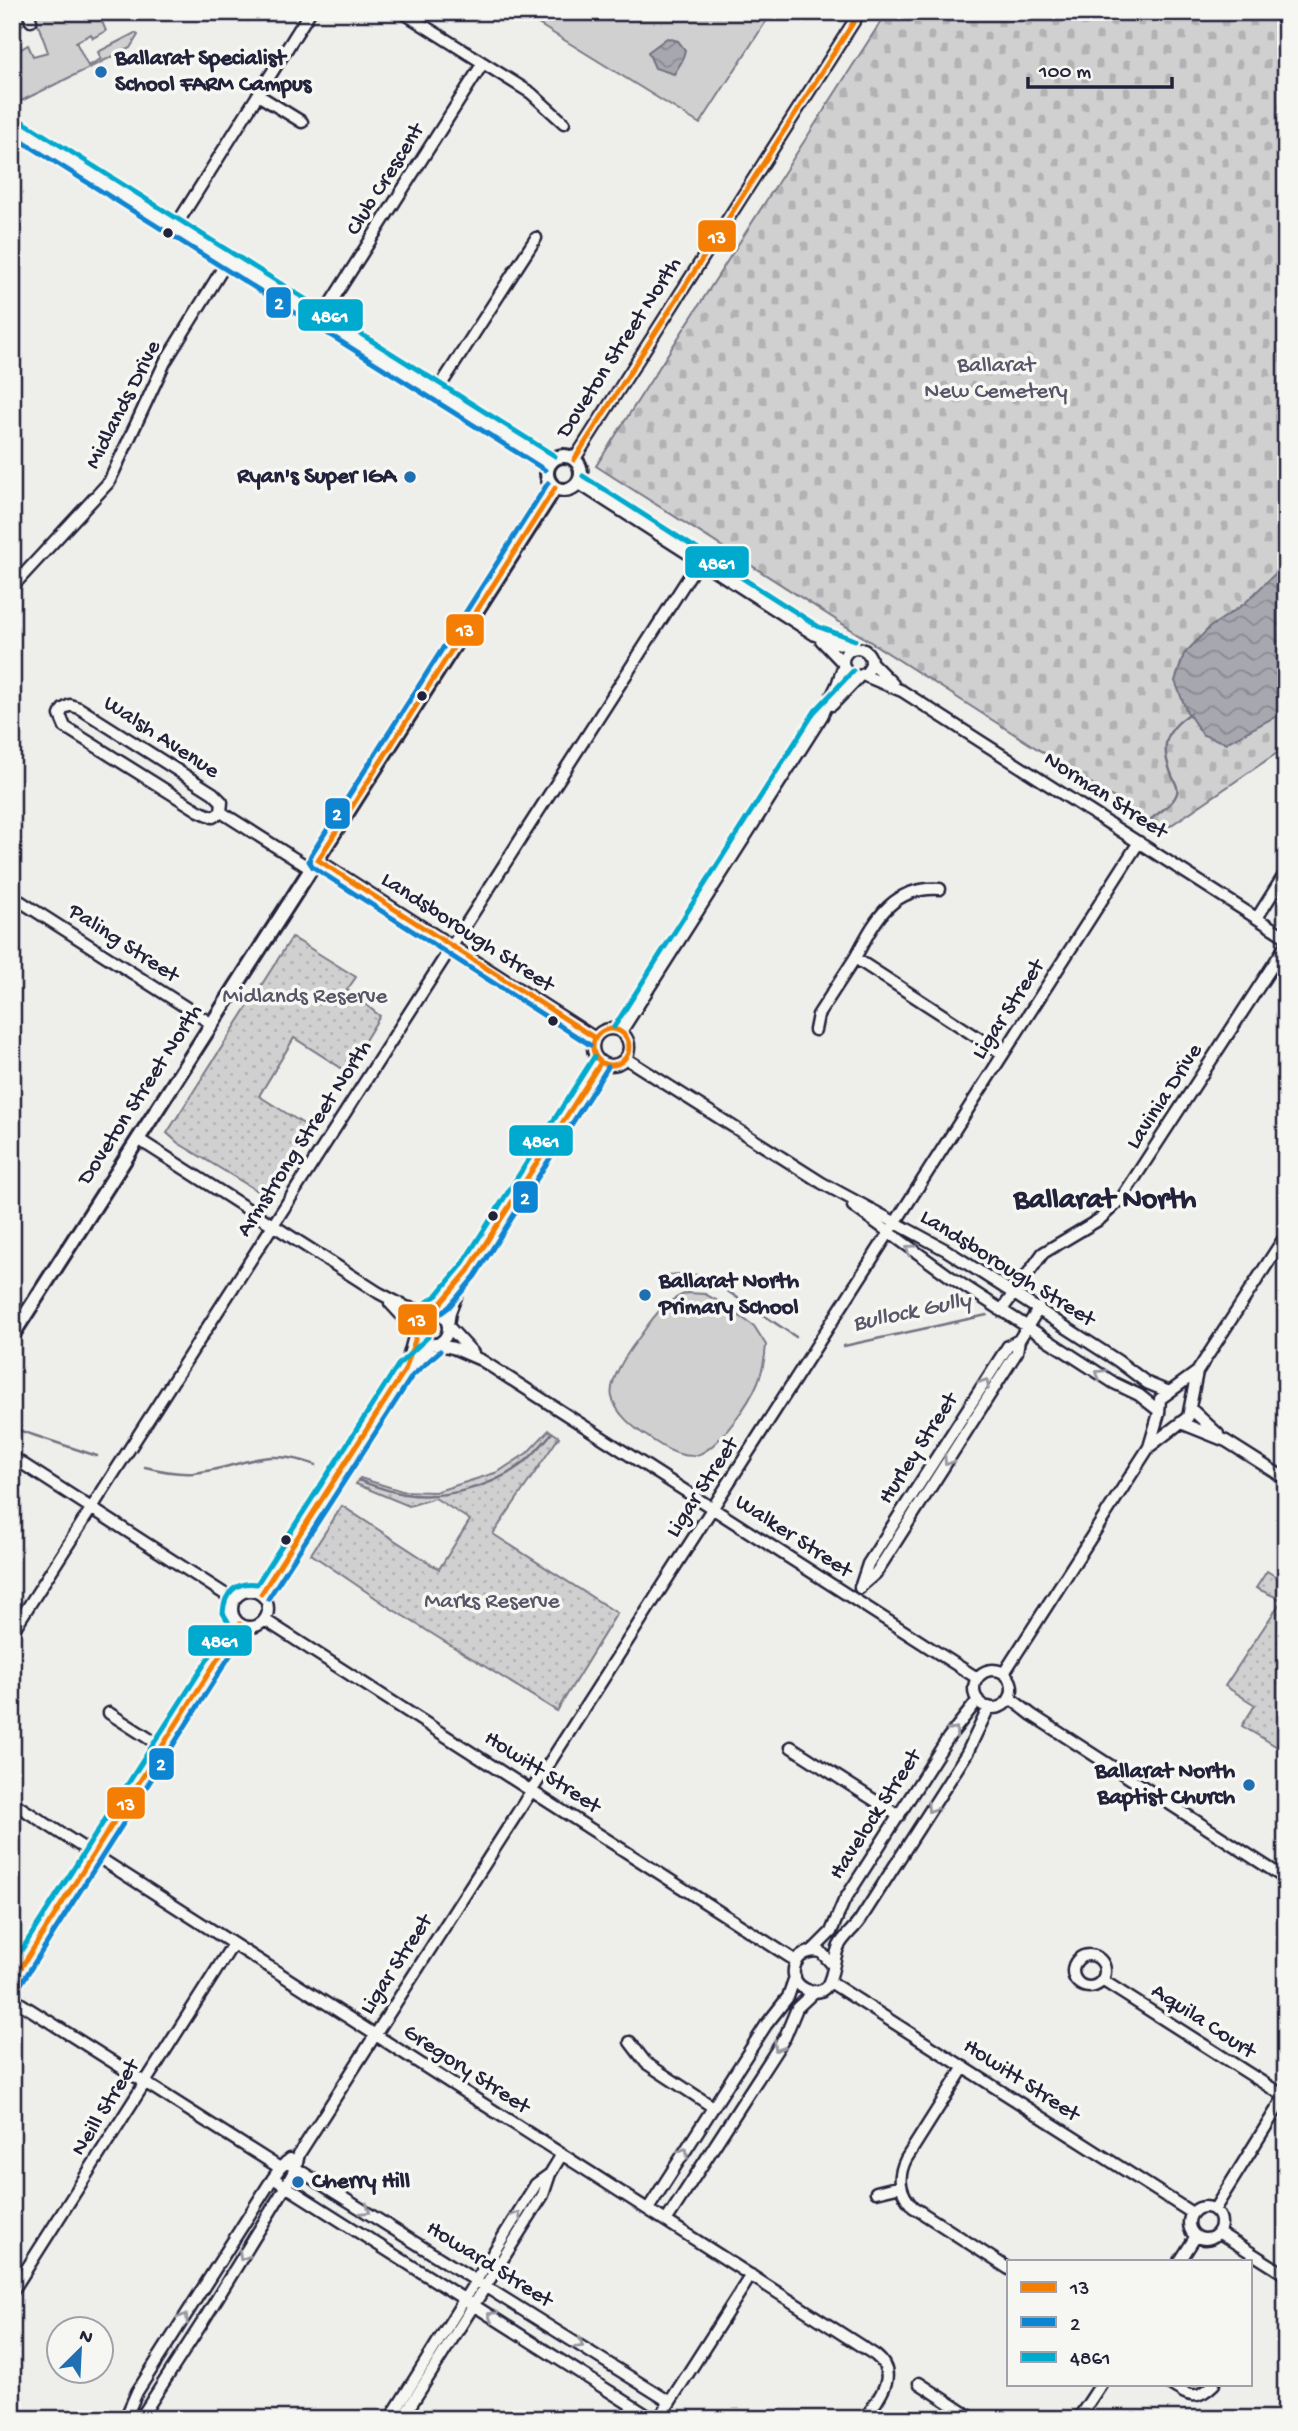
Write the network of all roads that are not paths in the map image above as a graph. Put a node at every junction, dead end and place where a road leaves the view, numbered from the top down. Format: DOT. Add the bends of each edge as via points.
graph roads {
  1 [pos="310,12"];
  2 [pos="402,12"];
  3 [pos="860,12"];
  4 [pos="482,63"];
  5 [pos="258,95"];
  6 [pos="302,122"];
  7 [pos="564,123"];
  8 [pos="12,125"];
  9 [pos="175,227"];
  10 [pos="536,238"];
  11 [pos="228,260"];
  12 [pos="321,318"];
  13 [pos="437,391"];
  14 [pos="574,460"];
  15 [pos="550,463"];
  16 [pos="578,483"];
  17 [pos="555,488"];
  18 [pos="699,561"];
  19 [pos="12,587"];
  20 [pos="815,635"];
  21 [pos="852,648"];
  22 [pos="871,662"];
  23 [pos="842,664"];
  24 [pos="861,676"];
  25 [pos="902,691"];
  26 [pos="822,716"];
  27 [pos="222,812"];
  28 [pos="1139,842"];
  29 [pos="314,864"];
  30 [pos="1286,873"];
  31 [pos="940,890"];
  32 [pos="12,896"];
  33 [pos="1257,918"];
  34 [pos="1286,937"];
  35 [pos="1286,945"];
  36 [pos="452,946"];
  37 [pos="855,958"];
  38 [pos="212,1024"];
  39 [pos="815,1030"];
  40 [pos="621,1032"];
  41 [pos="595,1038"];
  42 [pos="1003,1054"];
  43 [pos="625,1058"];
  44 [pos="601,1062"];
  45 [pos="138,1139"];
  46 [pos="822,1184"];
  47 [pos="896,1223"];
  48 [pos="273,1224"];
  49 [pos="889,1233"];
  50 [pos="1286,1235"];
  51 [pos="468,1271"];
  52 [pos="1014,1292"];
  53 [pos="379,1293"];
  54 [pos="1038,1308"];
  55 [pos="1001,1311"];
  56 [pos="428,1312"];
  57 [pos="448,1326"];
  58 [pos="1027,1327"];
  59 [pos="415,1331"];
  60 [pos="12,1336"];
  61 [pos="435,1344"];
  62 [pos="481,1360"];
  63 [pos="405,1370"];
  64 [pos="1197,1372"];
  65 [pos="1170,1392"];
  66 [pos="1190,1406"];
  67 [pos="1158,1412"];
  68 [pos="1179,1423"];
  69 [pos="1226,1441"];
  70 [pos="1149,1447"];
  71 [pos="12,1457"];
  72 [pos="1286,1479"];
  73 [pos="92,1508"];
  74 [pos="713,1509"];
  75 [pos="261,1594"];
  76 [pos="853,1599"];
  77 [pos="234,1600"];
  78 [pos="265,1620"];
  79 [pos="240,1624"];
  80 [pos="12,1632"];
  81 [pos="1004,1673"];
  82 [pos="977,1678"];
  83 [pos="1010,1698"];
  84 [pos="978,1700"];
  85 [pos="989,1707"];
  86 [pos="109,1713"];
  87 [pos="162,1747"];
  88 [pos="792,1747"];
  89 [pos="532,1790"];
  90 [pos="12,1802"];
  91 [pos="899,1816"];
  92 [pos="94,1854"];
  93 [pos="1286,1879"];
  94 [pos="233,1944"];
  95 [pos="811,1951"];
  96 [pos="796,1961"];
  97 [pos="832,1964"];
  98 [pos="795,1977"];
  99 [pos="1102,1980"];
  100 [pos="12,1982"];
  101 [pos="830,1982"];
  102 [pos="815,1991"];
  103 [pos="12,1998"];
  104 [pos="375,2035"];
  105 [pos="630,2042"];
  106 [pos="964,2067"];
  107 [pos="145,2082"];
  108 [pos="1285,2095"];
  109 [pos="713,2107"];
  110 [pos="562,2154"];
  111 [pos="287,2166"];
  112 [pos="273,2178"];
  113 [pos="286,2186"];
  114 [pos="901,2186"];
  115 [pos="876,2192"];
  116 [pos="648,2209"];
  117 [pos="1214,2210"];
  118 [pos="1192,2213"];
  119 [pos="247,2218"];
  120 [pos="666,2221"];
  121 [pos="261,2227"];
  122 [pos="1218,2232"];
  123 [pos="1196,2236"];
  124 [pos="1181,2260"];
  125 [pos="1007,2268"];
  126 [pos="751,2275"];
  127 [pos="1286,2275"];
  128 [pos="481,2283"];
  129 [pos="12,2292"];
  130 [pos="469,2302"];
  131 [pos="169,2342"];
  132 [pos="184,2352"];
  133 [pos="919,2383"];
  134 [pos="1100,2386"];
  135 [pos="1173,2386"];
  136 [pos="1212,2386"];
  137 [pos="670,2402"];
  138 [pos="661,2415"];
  139 [pos="125,2419"];
  140 [pos="140,2419"];
  141 [pos="390,2419"];
  142 [pos="402,2419"];
  143 [pos="653,2419"];
  144 [pos="674,2419"];
  145 [pos="865,2419"];
  146 [pos="974,2419"];
  147 [pos="1079,2419"];
  1 -- 5 [label="street"];
  2 -- 4 [label="street"];
  3 -- 14 [label="street, Doveton Street North"];
  4 -- 7 [label="street" via="531,93"];
  4 -- 12 [label="street, Club Crescent"];
  5 -- 6 [label="street"];
  5 -- 9 [label="street"];
  8 -- 9 [label="main road"];
  9 -- 11 [label="main road"];
  10 -- 13 [label="street"];
  11 -- 12 [label="main road"];
  11 -- 19 [label="street, Midlands Drive" via="165,362 109,482"];
  12 -- 13 [label="main road"];
  13 -- 15 [label="main road"];
  14 -- 15 [label="main road" via="559,457"];
  14 -- 16 [label="main road" via="581,473"];
  15 -- 17 [label="main road" via="548,479"];
  16 -- 17 [label="main road" via="565,490"];
  16 -- 18 [label="street"];
  17 -- 29 [label="main road, Doveton Street North"];
  18 -- 20 [label="street"];
  18 -- 36 [label="street, Armstrong Street North"];
  20 -- 21 [label="street"];
  20 -- 23 [label="street"];
  21 -- 22 [label="street" via="864,650"];
  21 -- 23 [label="street"];
  22 -- 24 [label="street"];
  22 -- 25 [label="street, Norman Street"];
  23 -- 24 [label="street" via="849,674"];
  23 -- 26 [label="street"];
  24 -- 25 [label="street, Norman Street"];
  24 -- 26 [label="street"];
  25 -- 28 [label="street, Norman Street"];
  26 -- 40 [label="street"];
  27 -- 27 [label="street, Walsh Avenue" via="210,817 65,727 62,711 76,706 213,793 222,802"];
  27 -- 29 [label="street, Walsh Avenue"];
  28 -- 33 [label="street, Norman Street"];
  28 -- 42 [label="street, Ligar Street"];
  29 -- 36 [label="street, Landsborough Street"];
  29 -- 38 [label="main road, Doveton Street North"];
  30 -- 33 [label="street"];
  31 -- 37 [label="street" via="911,891 895,900"];
  32 -- 38 [label="street, Paling Street"];
  33 -- 34 [label="street, Norman Street"];
  35 -- 52 [label="street, Lavinia Drive" via="1121,1199 1100,1219 1043,1253"];
  36 -- 41 [label="street, Landsborough Street"];
  36 -- 48 [label="street, Armstrong Street North"];
  37 -- 39 [label="street" via="818,1015"];
  37 -- 42 [label="street"];
  38 -- 45 [label="main road, Doveton Street North"];
  40 -- 41 [label="street" via="605,1030"];
  40 -- 43 [label="street" via="628,1044"];
  41 -- 44 [label="street" via="593,1051"];
  42 -- 47 [label="street, Ligar Street"];
  43 -- 44 [label="street" via="615,1065"];
  43 -- 46 [label="street, Landsborough Street"];
  44 -- 51 [label="street"];
  45 -- 48 [label="street"];
  45 -- 60 [label="main road, Doveton Street North"];
  46 -- 47 [label="street, Landsborough Street"];
  46 -- 49 [label="street, Landsborough Street"];
  47 -- 49 [label="street, Ligar Street"];
  47 -- 52 [label="street, Landsborough Street"];
  48 -- 53 [label="street"];
  48 -- 73 [label="street, Armstrong Street North"];
  55 -- 49 [label="street, Landsborough Street, one-way"];
  49 -- 74 [label="street, Ligar Street"];
  50 -- 64 [label="street"];
  51 -- 56 [label="street"];
  51 -- 57 [label="street"];
  52 -- 54 [label="street, Landsborough Street"];
  52 -- 55 [label="street, Lavinia Drive"];
  53 -- 56 [label="street"];
  53 -- 59 [label="street"];
  54 -- 58 [label="street, Hurley Street"];
  54 -- 65 [label="street, Landsborough Street" via="1147,1383"];
  55 -- 58 [label="street, Landsborough Street"];
  56 -- 57 [label="street" via="443,1316"];
  56 -- 59 [label="street" via="418,1318"];
  57 -- 61 [label="street" via="444,1338"];
  57 -- 62 [label="street, Walker Street"];
  67 -- 58 [label="street, Landsborough Street, one-way" via="1139,1395"];
  58 -- 76 [label="street, Hurley Street" via="1017,1352 928,1492 876,1573"];
  59 -- 61 [label="street" via="422,1342"];
  59 -- 63 [label="street"];
  61 -- 62 [label="street, Walker Street"];
  61 -- 63 [label="street"];
  62 -- 74 [label="street, Walker Street"];
  63 -- 75 [label="street"];
  64 -- 65 [label="street"];
  64 -- 66 [label="street"];
  65 -- 66 [label="street" via="1185,1396"];
  65 -- 67 [label="street" via="1160,1399"];
  66 -- 68 [label="street" via="1188,1417"];
  66 -- 69 [label="street"];
  67 -- 68 [label="street" via="1168,1423"];
  67 -- 70 [label="street"];
  68 -- 69 [label="street"];
  68 -- 70 [label="street"];
  69 -- 72 [label="street"];
  70 -- 81 [label="street"];
  71 -- 73 [label="street"];
  73 -- 77 [label="street"];
  73 -- 80 [label="street, Armstrong Street North"];
  74 -- 76 [label="street, Walker Street"];
  74 -- 89 [label="street, Ligar Street"];
  75 -- 77 [label="street" via="244,1591"];
  75 -- 78 [label="street" via="269,1608"];
  76 -- 82 [label="street, Walker Street"];
  77 -- 79 [label="street" via="232,1613"];
  78 -- 79 [label="street" via="256,1627"];
  78 -- 89 [label="street, Howitt Street"];
  79 -- 87 [label="street"];
  81 -- 82 [label="street" via="992,1670"];
  81 -- 83 [label="street" via="1011,1681"];
  82 -- 84 [label="street"];
  83 -- 85 [label="street" via="1001,1706"];
  83 -- 93 [label="street"];
  84 -- 85 [label="street"];
  91 -- 84 [label="street, Havelock Street, one-way"];
  85 -- 97 [label="street, Havelock Street, one-way" via="967,1753 841,1943"];
  86 -- 87 [label="street"];
  87 -- 92 [label="street"];
  88 -- 91 [label="street"];
  89 -- 96 [label="street, Howitt Street"];
  89 -- 104 [label="street, Ligar Street"];
  90 -- 92 [label="street, Gregory Street"];
  91 -- 95 [label="street, Havelock Street" via="842,1905 831,1932"];
  92 -- 94 [label="street, Gregory Street"];
  92 -- 100 [label="street"];
  94 -- 104 [label="street, Gregory Street"];
  94 -- 107 [label="street, Neill Street"];
  95 -- 96 [label="street"];
  95 -- 97 [label="street" via="824,1954"];
  96 -- 98 [label="street"];
  97 -- 101 [label="street"];
  98 -- 102 [label="street" via="804,1988"];
  98 -- 109 [label="street" via="788,1997"];
  99 -- 108 [label="street, Aquila Court"];
  101 -- 102 [label="street"];
  101 -- 106 [label="street, Howitt Street"];
  102 -- 120 [label="street, one-way" via="797,2008 785,2037"];
  103 -- 107 [label="street, Howard Street"];
  104 -- 110 [label="street, Gregory Street"];
  104 -- 111 [label="street, Ligar Street"];
  105 -- 109 [label="street" via="646,2063"];
  106 -- 114 [label="street" via="906,2159"];
  106 -- 118 [label="street, Howitt Street"];
  107 -- 111 [label="street, Howard Street"];
  107 -- 129 [label="street, Neill Street"];
  108 -- 117 [label="street"];
  116 -- 109 [label="street, one-way"];
  110 -- 116 [label="street, Gregory Street"];
  110 -- 128 [label="street" via="550,2174 536,2184"];
  111 -- 112 [label="street, Ligar Street"];
  111 -- 113 [label="street"];
  111 -- 128 [label="street, Howard Street, one-way"];
  112 -- 113 [label="street, Howard Street"];
  112 -- 119 [label="street, Ligar Street"];
  113 -- 121 [label="street"];
  113 -- 130 [label="street, Howard Street"];
  114 -- 115 [label="street"];
  114 -- 125 [label="street" via="913,2207"];
  116 -- 120 [label="street, Gregory Street"];
  117 -- 118 [label="street" via="1201,2207"];
  117 -- 122 [label="street" via="1221,2222"];
  118 -- 123 [label="street" via="1189,2225"];
  119 -- 121 [label="street"];
  131 -- 119 [label="street, Ligar Street, one-way"];
  120 -- 126 [label="street, Gregory Street"];
  121 -- 132 [label="street, one-way"];
  122 -- 123 [label="street" via="1208,2238"];
  122 -- 127 [label="street"];
  123 -- 124 [label="street"];
  126 -- 137 [label="street"];
  126 -- 145 [label="street, Gregory Street" via="876,2355 886,2367 888,2378"];
  128 -- 130 [label="street"];
  128 -- 137 [label="street, Howard Street, one-way"];
  130 -- 141 [label="street"];
  130 -- 142 [label="street"];
  143 -- 130 [label="street, Howard Street, one-way"];
  131 -- 132 [label="street"];
  131 -- 139 [label="street, Ligar Street"];
  132 -- 140 [label="street"];
  133 -- 146 [label="street"];
  134 -- 147 [label="street"];
  135 -- 136 [label="street" via="1195,2396"];
  137 -- 138 [label="street"];
  138 -- 144 [label="street"];
}
